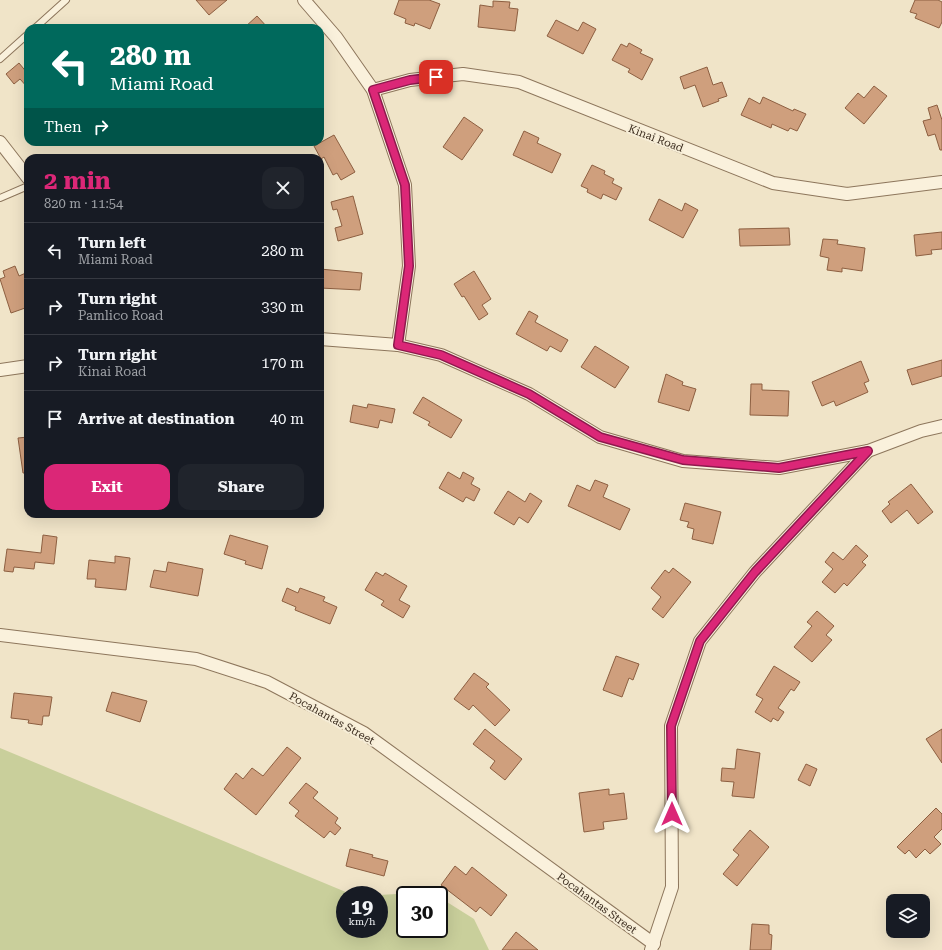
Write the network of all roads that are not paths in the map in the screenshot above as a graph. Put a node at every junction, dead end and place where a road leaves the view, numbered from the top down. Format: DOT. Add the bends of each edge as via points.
graph roads {
  1 [pos="66,0"];
  2 [pos="304,0"];
  3 [pos="39,24"];
  4 [pos="24,38"];
  5 [pos="0,59"];
  6 [pos="373,90"];
  7 [pos="0,142"];
  8 [pos="24,173"];
  9 [pos="942,182"];
  10 [pos="24,188"];
  11 [pos="0,198"];
  12 [pos="324,339"];
  13 [pos="398,345"];
  14 [pos="24,367"];
  15 [pos="0,370"];
  16 [pos="942,426"];
  17 [pos="868,451"];
  18 [pos="0,635"];
  19 [pos="653,947"];
  1 -- 3 [label="lane"];
  2 -- 6 [label="street" via="336,37"];
  4 -- 5 [label="lane"];
  6 -- 9 [label="street, Kinai Road" via="410,80 463,74 519,82 773,183 847,194"];
  6 -- 13 [label="street" via="405,185 409,266"];
  7 -- 8 [label="street"];
  10 -- 11 [label="lane"];
  12 -- 13 [label="street"];
  13 -- 17 [label="street" via="441,355 529,394 600,437 683,460 779,468"];
  14 -- 15 [label="street"];
  16 -- 17 [label="street"];
  17 -- 19 [label="street" via="755,572 700,641 671,726 672,887"];
  18 -- 19 [label="street, Pocahantas Street" via="196,659 267,682 364,733"];
}
